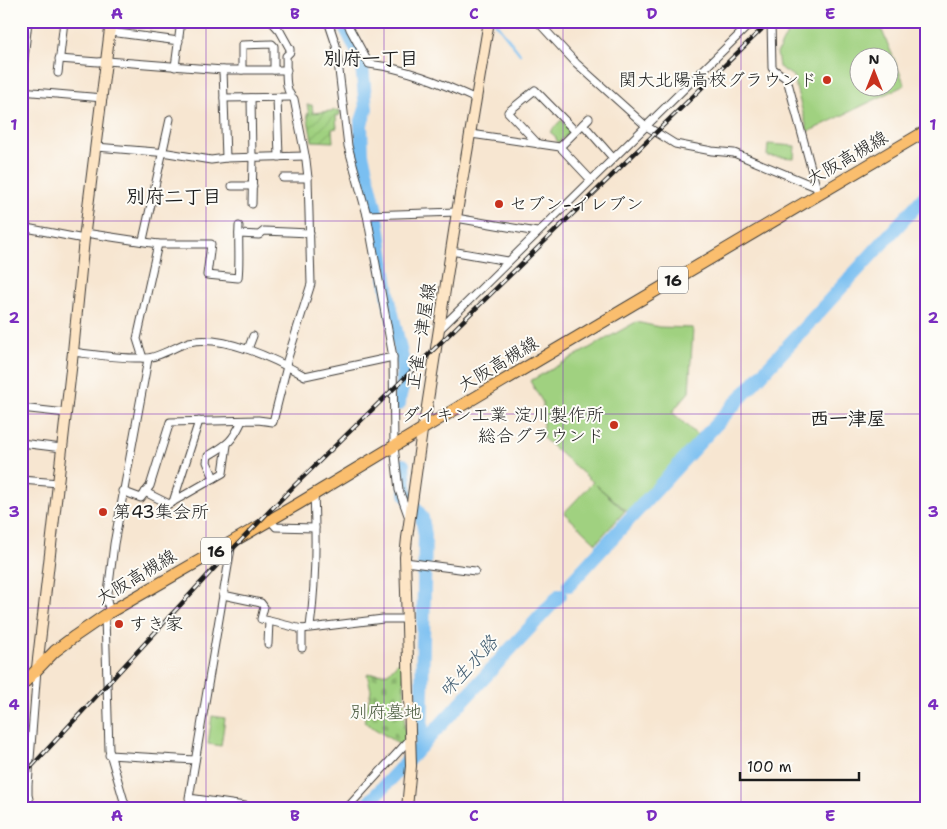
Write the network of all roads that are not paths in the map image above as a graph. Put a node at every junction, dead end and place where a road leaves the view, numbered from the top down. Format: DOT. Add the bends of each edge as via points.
graph roads {
  1 [pos="28,21"];
  2 [pos="64,21"];
  3 [pos="181,21"];
  4 [pos="271,21"];
  5 [pos="328,21"];
  6 [pos="347,21"];
  7 [pos="490,21"];
  8 [pos="537,21"];
  9 [pos="753,21"];
  10 [pos="771,21"];
  11 [pos="111,27"];
  12 [pos="179,41"];
  13 [pos="60,59"];
  14 [pos="107,61"];
  15 [pos="175,67"];
  16 [pos="223,70"];
  17 [pos="242,70"];
  18 [pos="274,70"];
  19 [pos="287,70"];
  20 [pos="58,73"];
  21 [pos="21,87"];
  22 [pos="21,91"];
  23 [pos="291,97"];
  24 [pos="103,98"];
  25 [pos="224,98"];
  26 [pos="251,98"];
  27 [pos="277,98"];
  28 [pos="476,99"];
  29 [pos="589,118"];
  30 [pos="170,119"];
  31 [pos="583,124"];
  32 [pos="646,126"];
  33 [pos="926,131"];
  34 [pos="575,132"];
  35 [pos="470,134"];
  36 [pos="538,144"];
  37 [pos="96,147"];
  38 [pos="560,147"];
  39 [pos="161,153"];
  40 [pos="305,156"];
  41 [pos="252,157"];
  42 [pos="278,157"];
  43 [pos="226,158"];
  44 [pos="613,158"];
  45 [pos="283,178"];
  46 [pos="308,178"];
  47 [pos="591,180"];
  48 [pos="232,186"];
  49 [pos="253,186"];
  50 [pos="817,191"];
  51 [pos="252,204"];
  52 [pos="373,214"];
  53 [pos="457,215"];
  54 [pos="21,227"];
  55 [pos="537,232"];
  56 [pos="310,233"];
  57 [pos="85,236"];
  58 [pos="143,240"];
  59 [pos="158,244"];
  60 [pos="451,252"];
  61 [pos="508,261"];
  62 [pos="438,330"];
  63 [pos="253,336"];
  64 [pos="248,349"];
  65 [pos="73,352"];
  66 [pos="393,357"];
  67 [pos="145,358"];
  68 [pos="286,365"];
  69 [pos="21,408"];
  70 [pos="66,413"];
  71 [pos="242,420"];
  72 [pos="199,421"];
  73 [pos="422,430"];
  74 [pos="21,443"];
  75 [pos="227,445"];
  76 [pos="394,446"];
  77 [pos="62,448"];
  78 [pos="214,478"];
  79 [pos="21,480"];
  80 [pos="59,483"];
  81 [pos="122,491"];
  82 [pos="145,492"];
  83 [pos="314,494"];
  84 [pos="173,502"];
  85 [pos="409,518"];
  86 [pos="270,520"];
  87 [pos="315,528"];
  88 [pos="232,542"];
  89 [pos="406,562"];
  90 [pos="475,571"];
  91 [pos="223,595"];
  92 [pos="108,614"];
  93 [pos="406,619"];
  94 [pos="269,621"];
  95 [pos="306,628"];
  96 [pos="268,644"];
  97 [pos="302,648"];
  98 [pos="37,668"];
  99 [pos="21,686"];
  100 [pos="410,739"];
  101 [pos="109,755"];
  102 [pos="195,760"];
  103 [pos="189,798"];
  104 [pos="31,808"];
  105 [pos="126,808"];
  106 [pos="188,808"];
  107 [pos="259,808"];
  108 [pos="346,808"];
  109 [pos="407,808"];
  1 -- 21 [label="street"];
  2 -- 13 [label="street"];
  3 -- 12 [label="street"];
  4 -- 19 [label="street" via="290,50 286,56"];
  5 -- 52 [label="street" via="336,45 348,146"];
  6 -- 28 [label="street" via="369,64 411,72"];
  7 -- 28 [label="main road, 正雀一津屋線"];
  8 -- 32 [label="street" via="576,63"];
  9 -- 32 [label="street"];
  10 -- 50 [label="street" via="772,68 787,79"];
  11 -- 12 [label="street"];
  11 -- 14 [label="main road"];
  12 -- 15 [label="street"];
  13 -- 14 [label="street"];
  13 -- 20 [label="street"];
  14 -- 15 [label="street"];
  14 -- 24 [label="main road"];
  15 -- 16 [label="street"];
  16 -- 17 [label="street"];
  16 -- 25 [label="street"];
  17 -- 18 [label="street"];
  17 -- 18 [label="street" via="242,45 264,44 274,46"];
  18 -- 19 [label="street"];
  19 -- 23 [label="street" via="287,89"];
  22 -- 24 [label="street"];
  23 -- 27 [label="street"];
  23 -- 40 [label="street"];
  24 -- 37 [label="main road"];
  25 -- 26 [label="street"];
  25 -- 43 [label="street"];
  26 -- 27 [label="street"];
  26 -- 41 [label="street"];
  27 -- 42 [label="street"];
  28 -- 35 [label="main road, 正雀一津屋線"];
  29 -- 31 [label="street"];
  30 -- 39 [label="street"];
  31 -- 34 [label="street"];
  31 -- 44 [label="street"];
  32 -- 44 [label="street"];
  32 -- 50 [label="street" via="675,144 734,153"];
  33 -- 50 [label="main road, 大阪高槻線 / 16"];
  34 -- 36 [label="street" via="535,90 508,112"];
  34 -- 38 [label="street"];
  35 -- 36 [label="street"];
  35 -- 53 [label="main road, 正雀一津屋線"];
  36 -- 38 [label="street"];
  37 -- 39 [label="street"];
  37 -- 57 [label="main road"];
  38 -- 47 [label="street"];
  39 -- 43 [label="street" via="211,160"];
  39 -- 58 [label="street"];
  40 -- 42 [label="street"];
  40 -- 46 [label="street"];
  41 -- 42 [label="street"];
  41 -- 43 [label="street"];
  41 -- 49 [label="street"];
  44 -- 47 [label="street"];
  45 -- 46 [label="street"];
  46 -- 56 [label="street"];
  47 -- 55 [label="street"];
  48 -- 49 [label="street"];
  49 -- 51 [label="street"];
  50 -- 73 [label="main road, 大阪高槻線 / 16"];
  52 -- 53 [label="street"];
  52 -- 66 [label="street"];
  53 -- 55 [label="street"];
  53 -- 60 [label="main road, 正雀一津屋線"];
  54 -- 57 [label="street"];
  55 -- 61 [label="street"];
  56 -- 59 [label="street" via="264,231 258,235 239,230 238,278 208,275 211,244"];
  56 -- 68 [label="street" via="311,284"];
  57 -- 58 [label="street"];
  57 -- 65 [label="main road"];
  58 -- 59 [label="street"];
  59 -- 67 [label="street" via="137,339"];
  60 -- 61 [label="street"];
  60 -- 62 [label="main road, 正雀一津屋線"];
  61 -- 62 [label="street"];
  62 -- 73 [label="main road, 正雀一津屋線"];
  63 -- 64 [label="street"];
  64 -- 67 [label="street" via="197,341"];
  64 -- 68 [label="street"];
  65 -- 67 [label="street"];
  65 -- 70 [label="main road"];
  66 -- 68 [label="street" via="305,376"];
  66 -- 76 [label="street"];
  67 -- 81 [label="street"];
  68 -- 71 [label="street" via="273,422"];
  69 -- 70 [label="street"];
  70 -- 77 [label="main road"];
  71 -- 72 [label="street"];
  71 -- 75 [label="street" via="235,437"];
  72 -- 82 [label="street" via="170,422 150,486"];
  72 -- 84 [label="street"];
  73 -- 76 [label="main road, 大阪高槻線 / 16"];
  73 -- 85 [label="main road, 正雀一津屋線"];
  74 -- 77 [label="street"];
  75 -- 78 [label="street" via="223,473"];
  75 -- 78 [label="street" via="208,456 207,462"];
  76 -- 83 [label="main road, 大阪高槻線 / 16"];
  76 -- 85 [label="street" via="399,490"];
  77 -- 80 [label="main road"];
  78 -- 84 [label="street"];
  79 -- 80 [label="street"];
  80 -- 98 [label="main road"];
  81 -- 82 [label="street" via="141,498"];
  81 -- 92 [label="street" via="107,600"];
  82 -- 84 [label="street" via="169,504"];
  83 -- 86 [label="main road, 大阪高槻線 / 16"];
  83 -- 87 [label="street"];
  85 -- 89 [label="main road, 正雀一津屋線"];
  86 -- 87 [label="street" via="276,527"];
  86 -- 88 [label="main road, 大阪高槻線 / 16"];
  87 -- 95 [label="street" via="314,592"];
  88 -- 91 [label="street"];
  88 -- 92 [label="main road, 大阪高槻線 / 16"];
  89 -- 90 [label="street"];
  89 -- 93 [label="main road, 正雀一津屋線"];
  91 -- 94 [label="street" via="261,602 264,607 261,619"];
  91 -- 102 [label="street"];
  92 -- 98 [label="main road, 大阪高槻線 / 16" via="61,646"];
  92 -- 101 [label="street"];
  93 -- 95 [label="street"];
  93 -- 100 [label="main road, 正雀一津屋線"];
  94 -- 95 [label="street"];
  94 -- 96 [label="street"];
  95 -- 97 [label="street"];
  98 -- 99 [label="main road, 大阪高槻線 / 16"];
  98 -- 104 [label="street" via="28,785"];
  100 -- 108 [label="street"];
  100 -- 109 [label="main road, 正雀一津屋線"];
  101 -- 102 [label="street"];
  101 -- 105 [label="street"];
  102 -- 103 [label="street"];
  103 -- 106 [label="street"];
  103 -- 107 [label="street"];
}
